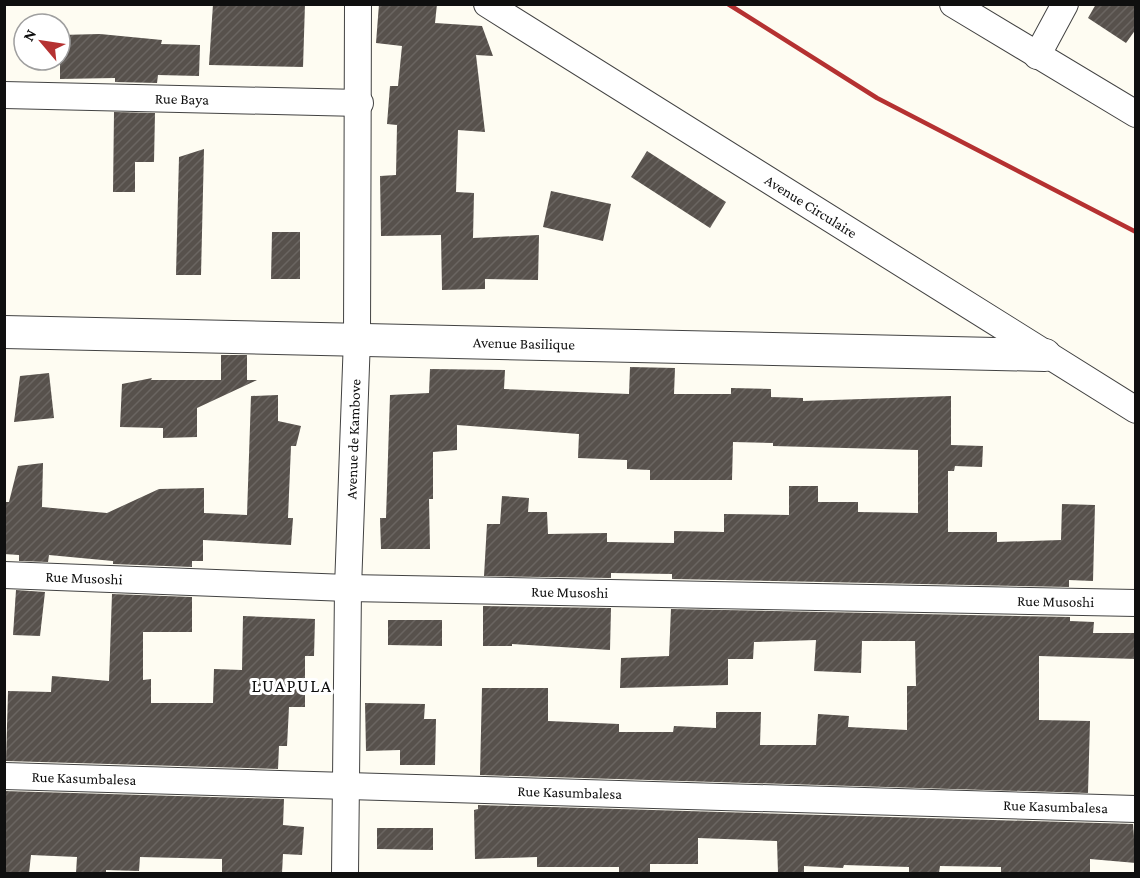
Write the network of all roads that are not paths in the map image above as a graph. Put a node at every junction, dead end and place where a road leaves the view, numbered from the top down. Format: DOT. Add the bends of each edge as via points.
graph roads {
  1 [pos="358,4"];
  2 [pos="487,4"];
  3 [pos="953,4"];
  4 [pos="1065,4"];
  5 [pos="1037,56"];
  6 [pos="4,94"];
  7 [pos="360,103"];
  8 [pos="1136,114"];
  9 [pos="4,332"];
  10 [pos="357,338"];
  11 [pos="1045,355"];
  12 [pos="1136,410"];
  13 [pos="4,575"];
  14 [pos="348,588"];
  15 [pos="1136,603"];
  16 [pos="4,776"];
  17 [pos="347,784"];
  18 [pos="1136,809"];
  19 [pos="345,873"];
  1 -- 7 [label="street, Avenue de Kambove"];
  2 -- 11 [label="street, Avenue Circulaire"];
  3 -- 5 [label="street"];
  4 -- 5 [label="street"];
  5 -- 8 [label="street"];
  6 -- 7 [label="street, Rue Baya"];
  7 -- 10 [label="street, Avenue de Kambove"];
  9 -- 10 [label="street, Avenue Basilique"];
  10 -- 11 [label="street, Avenue Basilique"];
  10 -- 14 [label="street, Avenue de Kambove"];
  11 -- 12 [label="street, Avenue Circulaire"];
  13 -- 14 [label="street, Rue Musoshi"];
  14 -- 15 [label="street, Rue Musoshi"];
  14 -- 17 [label="street, Avenue de Kambove"];
  16 -- 17 [label="street, Rue Kasumbalesa"];
  17 -- 18 [label="street, Rue Kasumbalesa"];
  17 -- 19 [label="street, Avenue de Kambove"];
}
